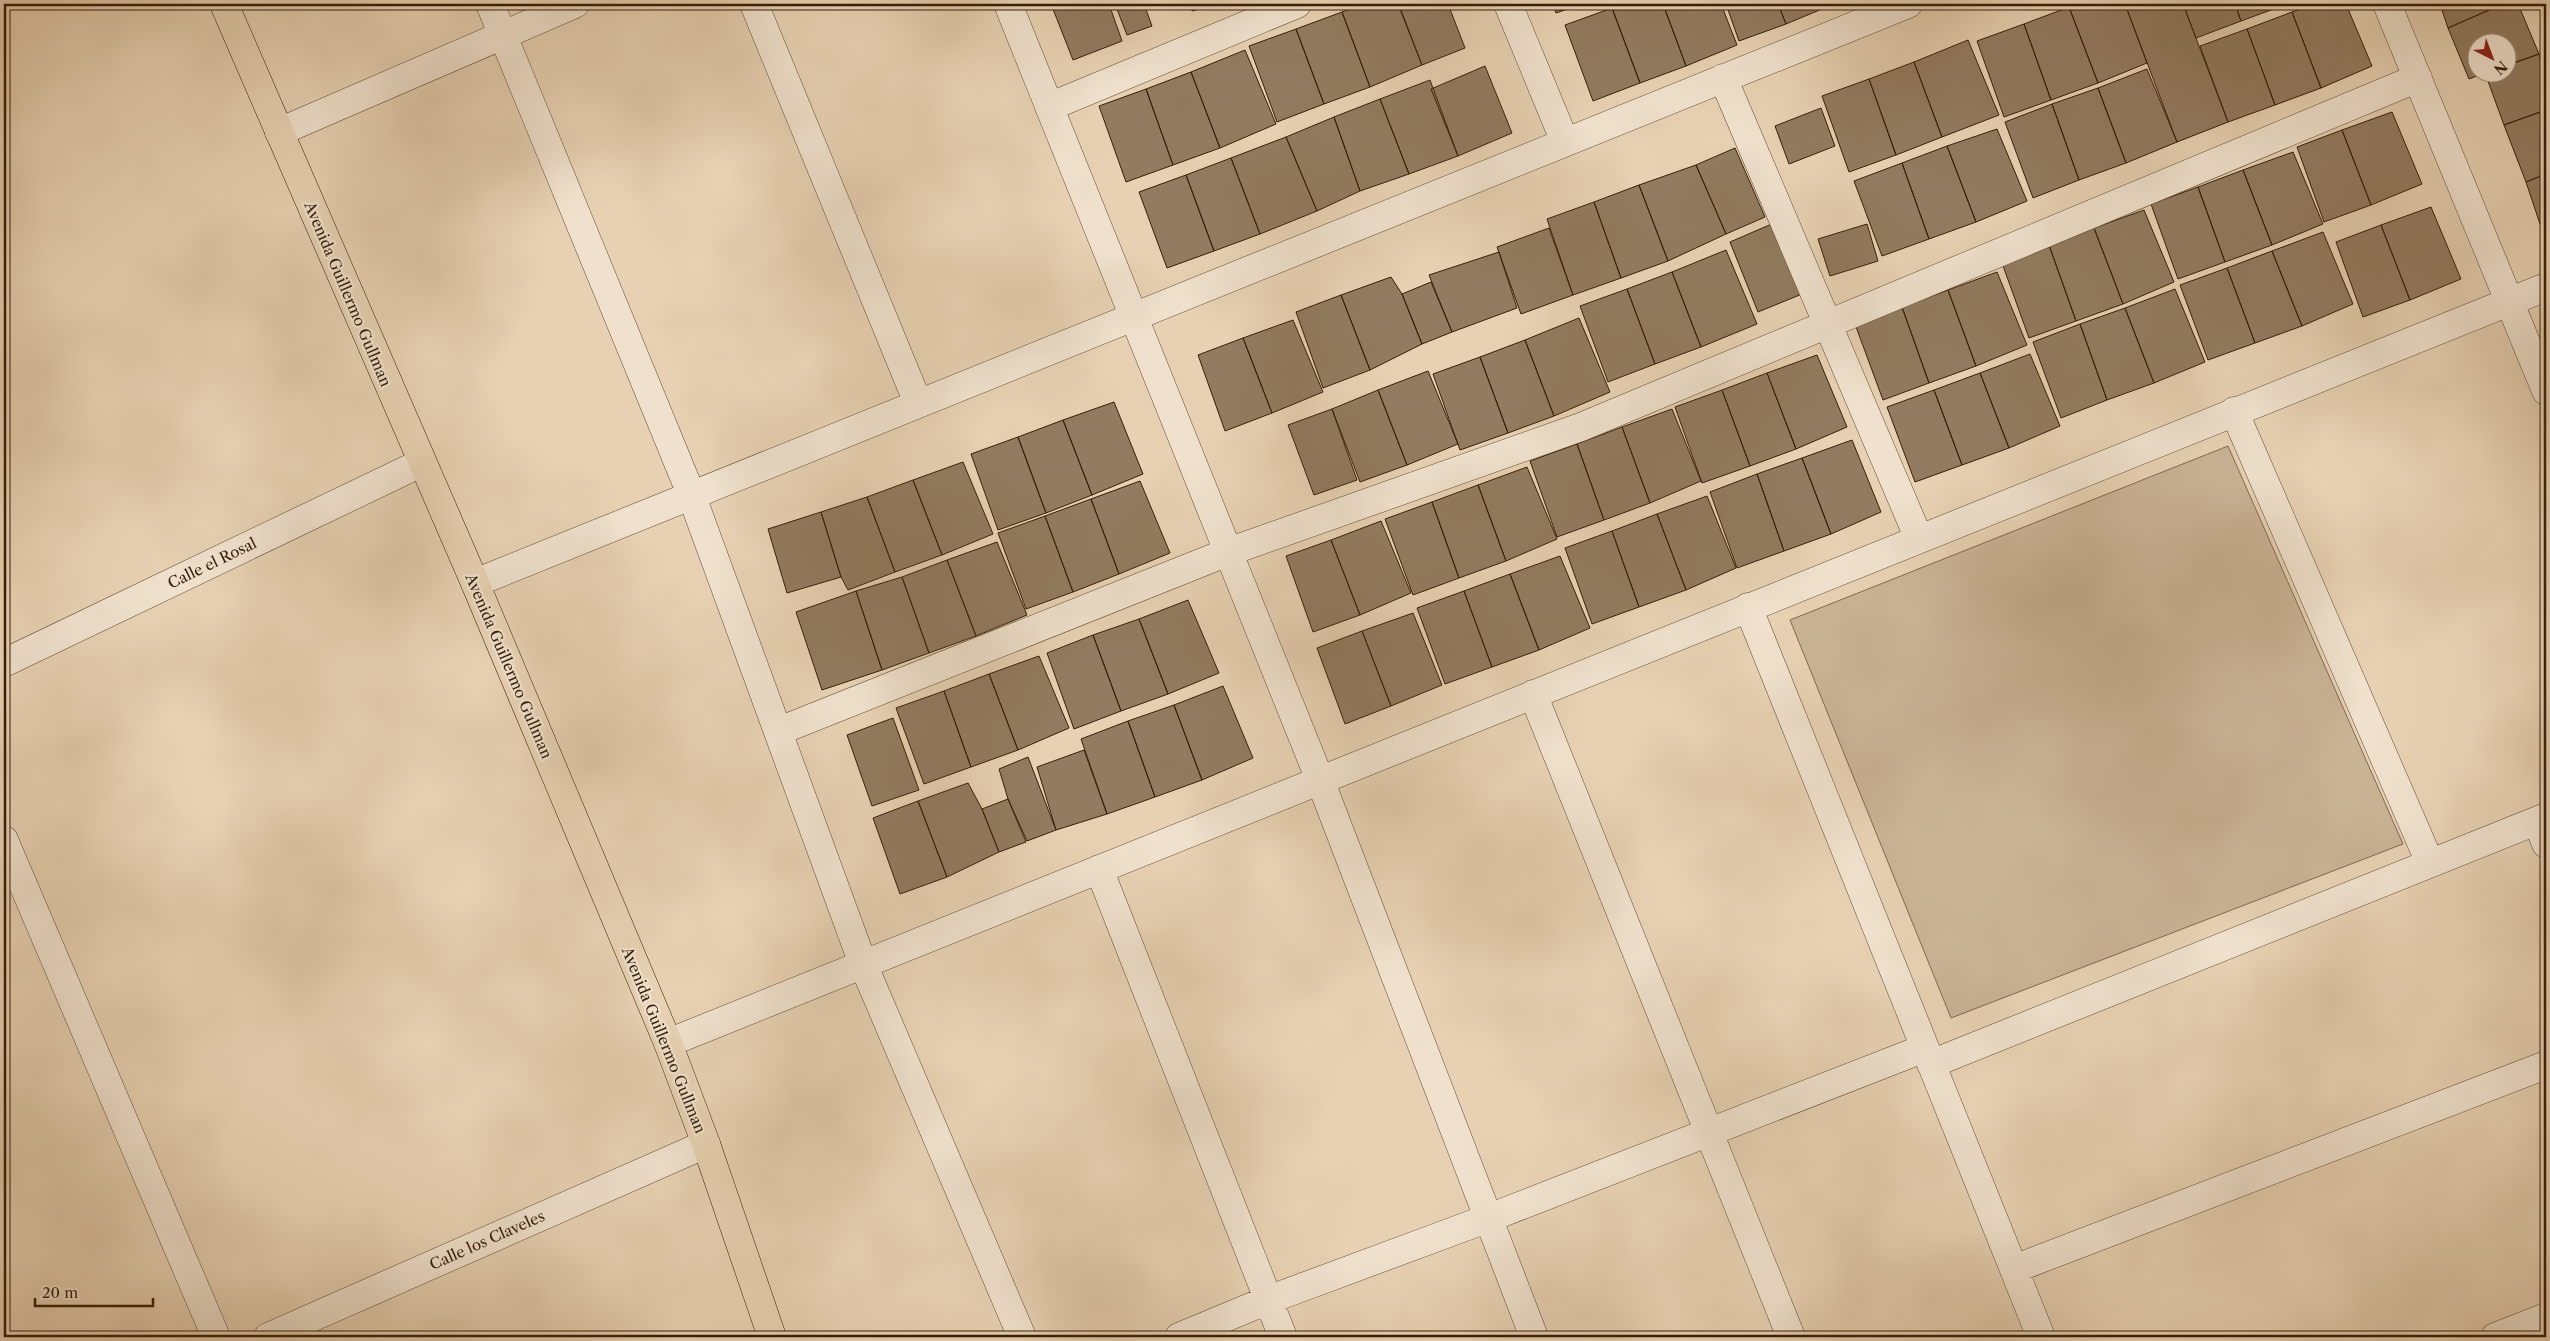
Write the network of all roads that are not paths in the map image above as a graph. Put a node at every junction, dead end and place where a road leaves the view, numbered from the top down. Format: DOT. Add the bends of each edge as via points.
graph roads {
  1 [pos="224,4"];
  2 [pos="490,4"];
  3 [pos="575,4"];
  4 [pos="754,4"];
  5 [pos="1008,4"];
  6 [pos="1297,4"];
  7 [pos="1508,4"];
  8 [pos="1908,4"];
  9 [pos="2387,4"];
  10 [pos="502,33"];
  11 [pos="1724,78"];
  12 [pos="2418,78"];
  13 [pos="1049,107"];
  14 [pos="279,132"];
  15 [pos="1565,142"];
  16 [pos="2546,287"];
  17 [pos="2510,300"];
  18 [pos="1133,316"];
  19 [pos="1827,324"];
  20 [pos="2546,391"];
  21 [pos="918,403"];
  22 [pos="2234,411"];
  23 [pos="421,463"];
  24 [pos="691,494"];
  25 [pos="1919,538"];
  26 [pos="1228,552"];
  27 [pos="475,583"];
  28 [pos="1748,607"];
  29 [pos="4,663"];
  30 [pos="1533,694"];
  31 [pos="779,731"];
  32 [pos="1320,780"];
  33 [pos="2543,827"];
  34 [pos="4,840"];
  35 [pos="2430,863"];
  36 [pos="1099,869"];
  37 [pos="863,964"];
  38 [pos="668,1043"];
  39 [pos="1928,1056"];
  40 [pos="2546,1065"];
  41 [pos="1709,1132"];
  42 [pos="706,1144"];
  43 [pos="1489,1218"];
  44 [pos="2014,1269"];
  45 [pos="1268,1300"];
  46 [pos="2546,1317"];
  47 [pos="216,1337"];
  48 [pos="268,1337"];
  49 [pos="772,1337"];
  50 [pos="1022,1337"];
  51 [pos="1179,1337"];
  52 [pos="1283,1337"];
  53 [pos="1534,1337"];
  54 [pos="1791,1337"];
  55 [pos="2041,1337"];
  56 [pos="2495,1337"];
  1 -- 14 [label="main road, Avenida Guillermo Gullman"];
  2 -- 10 [label="street"];
  3 -- 10 [label="street"];
  4 -- 21 [label="street"];
  5 -- 13 [label="street"];
  6 -- 13 [label="street"];
  7 -- 15 [label="street"];
  8 -- 11 [label="street"];
  9 -- 12 [label="street"];
  10 -- 14 [label="street"];
  10 -- 24 [label="street"];
  11 -- 15 [label="street"];
  11 -- 19 [label="street"];
  12 -- 17 [label="street"];
  12 -- 19 [label="street"];
  13 -- 18 [label="street"];
  14 -- 23 [label="main road, Avenida Guillermo Gullman"];
  15 -- 18 [label="street"];
  16 -- 17 [label="street"];
  17 -- 20 [label="street"];
  17 -- 22 [label="street"];
  18 -- 21 [label="street"];
  18 -- 26 [label="street"];
  19 -- 25 [label="street"];
  19 -- 26 [label="street" via="1581,427"];
  21 -- 24 [label="street"];
  22 -- 25 [label="street"];
  22 -- 35 [label="street"];
  23 -- 27 [label="main road, Avenida Guillermo Gullman"];
  23 -- 29 [label="street, Calle el Rosal"];
  24 -- 27 [label="street"];
  24 -- 31 [label="street"];
  25 -- 28 [label="street"];
  26 -- 31 [label="street"];
  26 -- 32 [label="street"];
  27 -- 38 [label="main road, Avenida Guillermo Gullman"];
  28 -- 30 [label="street"];
  28 -- 39 [label="street"];
  30 -- 32 [label="street"];
  30 -- 41 [label="street"];
  31 -- 37 [label="street"];
  32 -- 36 [label="street"];
  32 -- 43 [label="street"];
  33 -- 35 [label="street"];
  34 -- 47 [label="street"];
  35 -- 39 [label="street"];
  36 -- 37 [label="street"];
  36 -- 45 [label="street"];
  37 -- 38 [label="street"];
  37 -- 50 [label="street"];
  38 -- 42 [label="main road, Avenida Guillermo Gullman"];
  39 -- 41 [label="street"];
  39 -- 44 [label="street"];
  40 -- 44 [label="street"];
  41 -- 43 [label="street"];
  41 -- 54 [label="street"];
  42 -- 48 [label="street, Calle los Claveles"];
  42 -- 49 [label="main road, Avenida Guillermo Gullman"];
  43 -- 45 [label="street"];
  43 -- 53 [label="street"];
  44 -- 55 [label="street"];
  45 -- 51 [label="street"];
  45 -- 52 [label="street"];
  46 -- 56 [label="street"];
}
